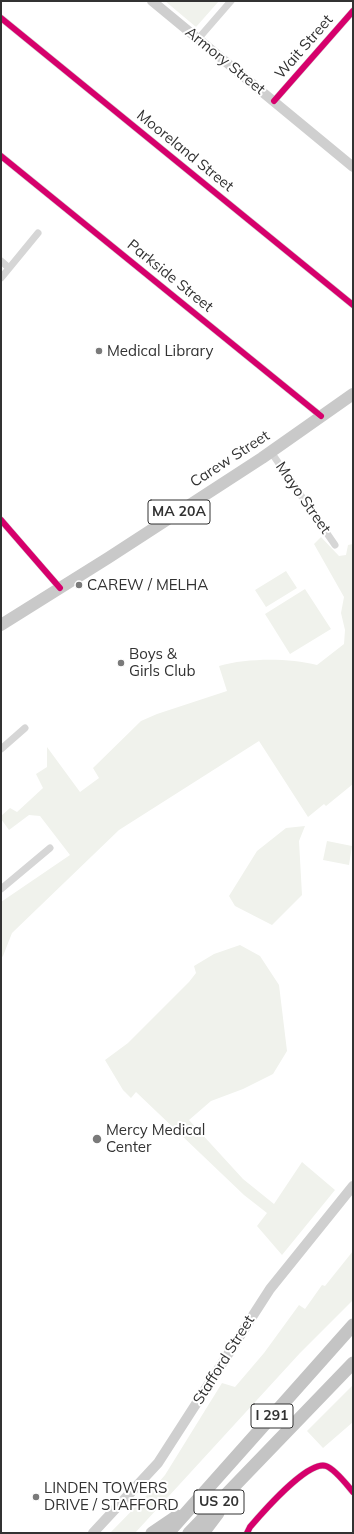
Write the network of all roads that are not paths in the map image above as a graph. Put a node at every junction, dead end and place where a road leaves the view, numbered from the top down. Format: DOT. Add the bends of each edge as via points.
graph roads {
  1 [pos="152,1"];
  2 [pos="231,1"];
  3 [pos="353,11"];
  4 [pos="1,18"];
  5 [pos="198,39"];
  6 [pos="274,101"];
  7 [pos="1,156"];
  8 [pos="353,167"];
  9 [pos="38,233"];
  10 [pos="1,261"];
  11 [pos="9,268"];
  12 [pos="1,278"];
  13 [pos="353,305"];
  14 [pos="353,394"];
  15 [pos="321,416"];
  16 [pos="271,452"];
  17 [pos="1,520"];
  18 [pos="335,545"];
  19 [pos="60,588"];
  20 [pos="1,625"];
  21 [pos="25,728"];
  22 [pos="1,749"];
  23 [pos="50,848"];
  24 [pos="1,889"];
  25 [pos="353,1186"];
  26 [pos="353,1325"];
  27 [pos="353,1363"];
  28 [pos="249,1472"];
  29 [pos="353,1492"];
  30 [pos="190,1507"];
  31 [pos="93,1533"];
  32 [pos="152,1533"];
  33 [pos="168,1533"];
  34 [pos="189,1533"];
  35 [pos="203,1533"];
  36 [pos="247,1533"];
  1 -- 5 [label="main road, Armory Street"];
  2 -- 5 [label="street"];
  3 -- 6 [label="street, Wait Street"];
  4 -- 13 [label="street, Mooreland Street"];
  5 -- 6 [label="main road, Armory Street"];
  6 -- 8 [label="main road, Armory Street"];
  7 -- 15 [label="street, Parkside Street"];
  9 -- 11 [label="street"];
  10 -- 11 [label="street"];
  11 -- 12 [label="street"];
  14 -- 15 [label="main road, Carew Street / MA 20A"];
  15 -- 16 [label="main road, Carew Street / MA 20A"];
  16 -- 18 [label="street, Mayo Street"];
  16 -- 19 [label="main road, Carew Street / MA 20A"];
  17 -- 19 [label="street"];
  19 -- 20 [label="main road, Carew Street / MA 20A"];
  21 -- 22 [label="street"];
  23 -- 24 [label="street"];
  25 -- 31 [label="main road, Stafford Street" via="270,1289 158,1463"];
  26 -- 30 [label="highway, I 291"];
  27 -- 28 [label="highway, I 291"];
  28 -- 34 [label="highway, US 20"];
  28 -- 35 [label="highway"];
  29 -- 36 [label="street" via="332,1469 325,1465 318,1466 290,1485"];
  30 -- 32 [label="highway"];
  30 -- 33 [label="highway, US 20"];
}
